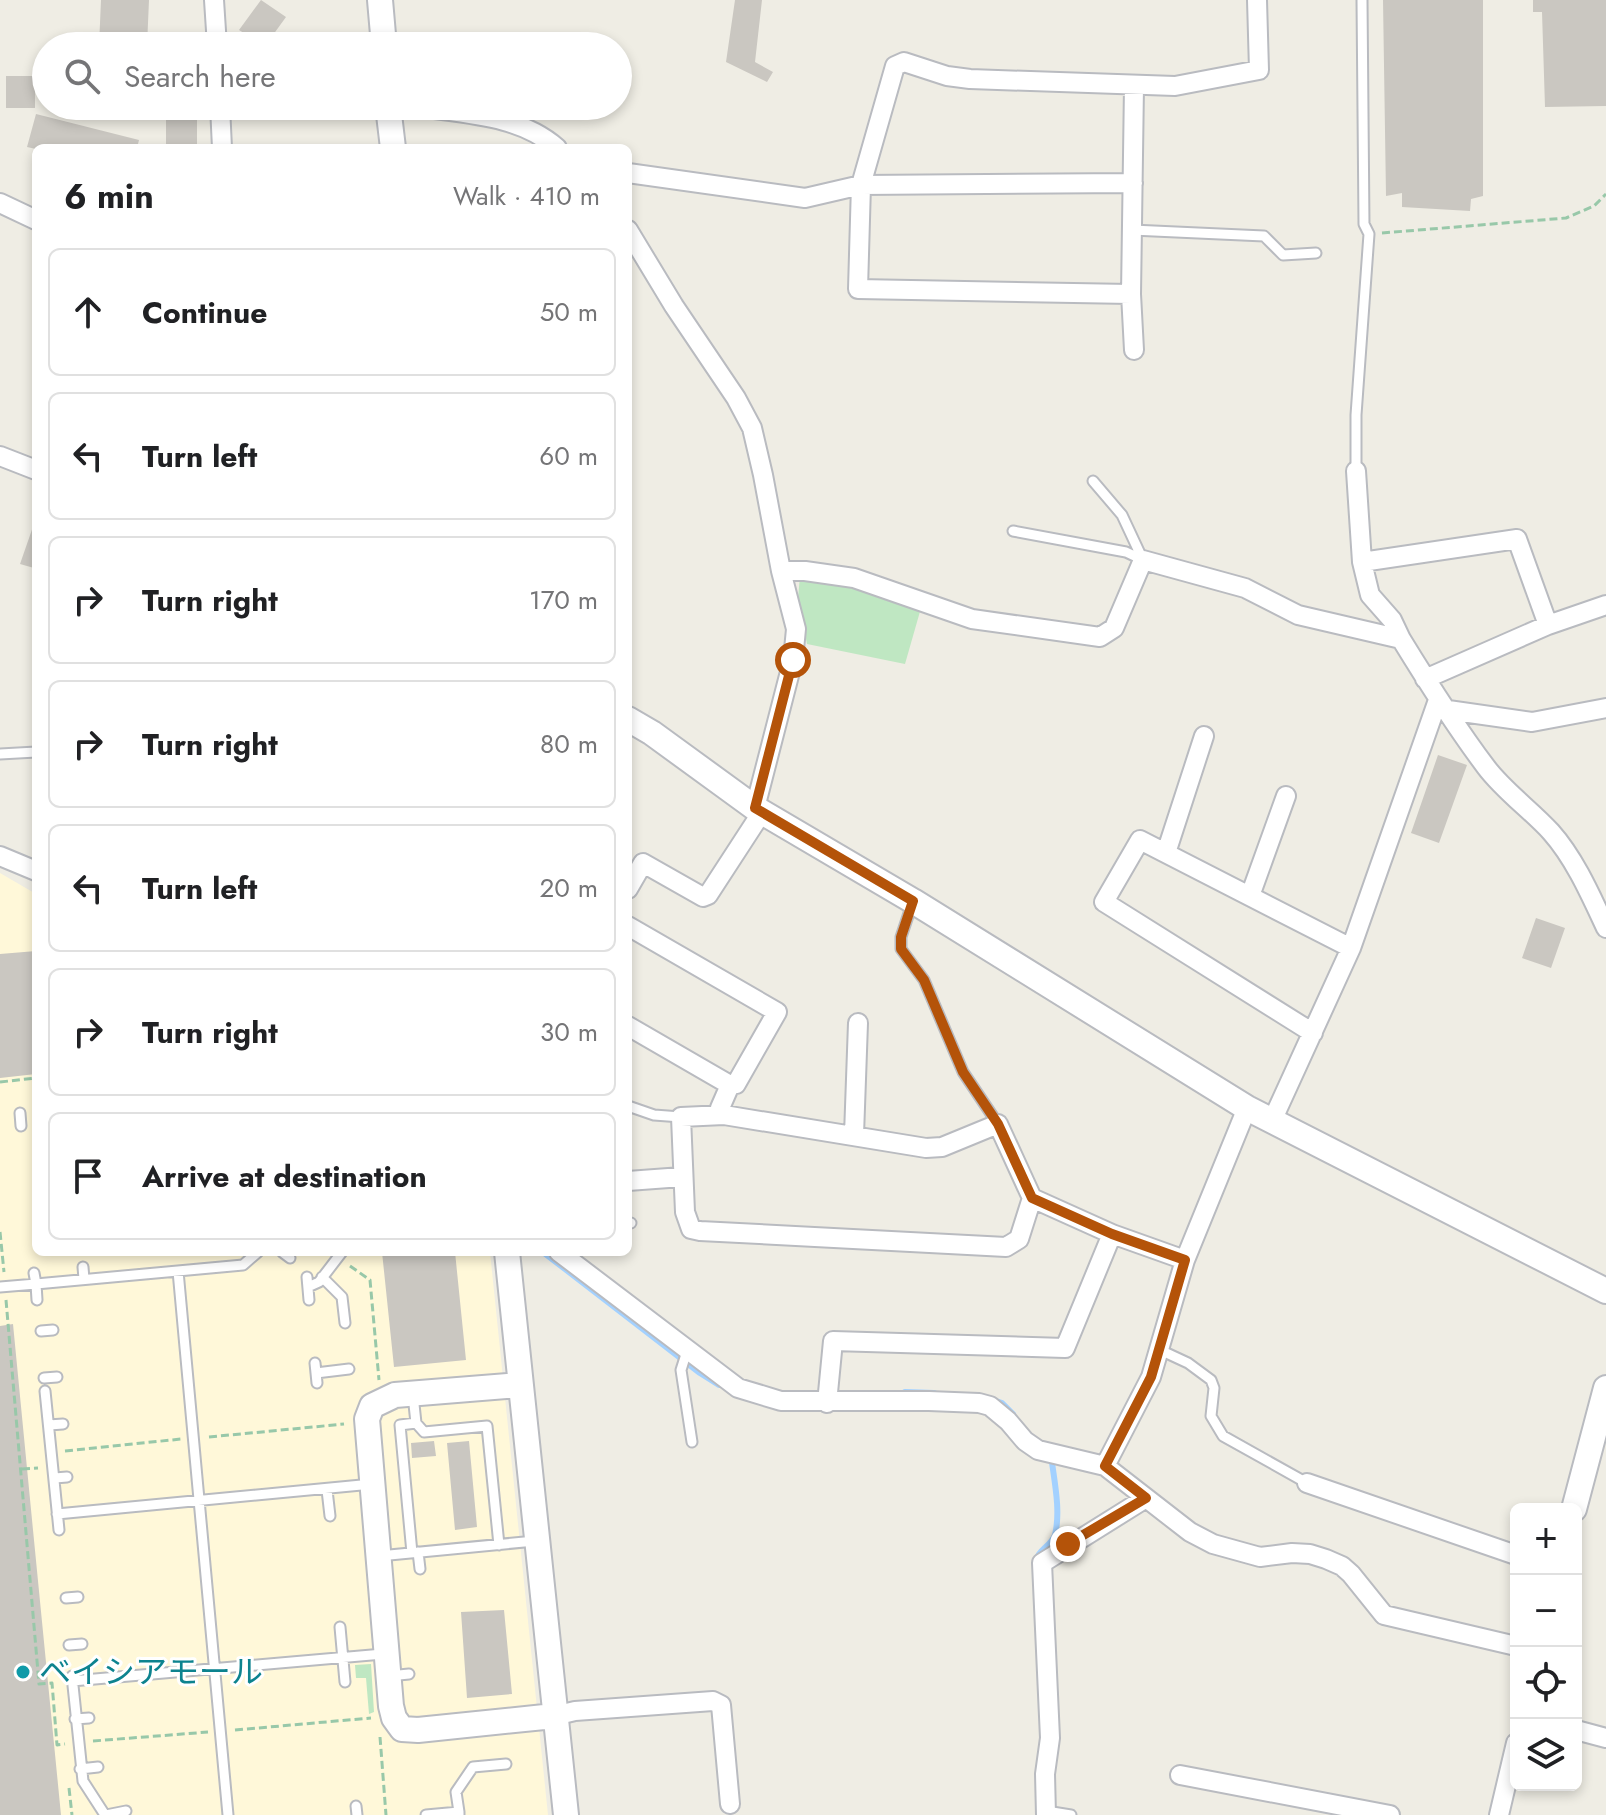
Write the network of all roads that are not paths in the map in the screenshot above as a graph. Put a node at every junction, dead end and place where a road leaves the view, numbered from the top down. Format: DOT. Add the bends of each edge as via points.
graph roads {
  1 [pos="214,0"];
  2 [pos="380,0"];
  3 [pos="1257,0"];
  4 [pos="1362,0"];
  5 [pos="216,32"];
  6 [pos="383,32"];
  7 [pos="1134,86"];
  8 [pos="221,120"];
  9 [pos="390,120"];
  10 [pos="494,120"];
  11 [pos="222,144"];
  12 [pos="393,144"];
  13 [pos="552,144"];
  14 [pos="632,174"];
  15 [pos="1133,183"];
  16 [pos="861,185"];
  17 [pos="0,203"];
  18 [pos="32,218"];
  19 [pos="1132,230"];
  20 [pos="632,237"];
  21 [pos="1316,253"];
  22 [pos="1131,294"];
  23 [pos="1134,350"];
  24 [pos="0,456"];
  25 [pos="32,468"];
  26 [pos="1356,471"];
  27 [pos="1093,481"];
  28 [pos="1013,531"];
  29 [pos="1143,560"];
  30 [pos="1362,562"];
  31 [pos="781,571"];
  32 [pos="1606,605"];
  33 [pos="1548,625"];
  34 [pos="1401,639"];
  35 [pos="1425,679"];
  36 [pos="1443,705"];
  37 [pos="1606,708"];
  38 [pos="632,721"];
  39 [pos="1204,736"];
  40 [pos="32,752"];
  41 [pos="0,754"];
  42 [pos="1286,796"];
  43 [pos="758,810"];
  44 [pos="1166,853"];
  45 [pos="0,856"];
  46 [pos="32,869"];
  47 [pos="632,882"];
  48 [pos="1250,896"];
  49 [pos="1599,899"];
  50 [pos="913,901"];
  51 [pos="632,928"];
  52 [pos="1606,928"];
  53 [pos="1351,948"];
  54 [pos="858,1023"];
  55 [pos="632,1028"];
  56 [pos="1313,1033"];
  57 [pos="730,1085"];
  58 [pos="632,1107"];
  59 [pos="1247,1108"];
  60 [pos="20,1113"];
  61 [pos="724,1115"];
  62 [pos="681,1117"];
  63 [pos="1272,1121"];
  64 [pos="998,1124"];
  65 [pos="21,1126"];
  66 [pos="854,1135"];
  67 [pos="682,1177"];
  68 [pos="632,1181"];
  69 [pos="1032,1198"];
  70 [pos="1112,1234"];
  71 [pos="253,1256"];
  72 [pos="339,1256"];
  73 [pos="507,1256"];
  74 [pos="564,1256"];
  75 [pos="1185,1260"];
  76 [pos="129,1264"];
  77 [pos="83,1267"];
  78 [pos="178,1271"];
  79 [pos="130,1275"];
  80 [pos="322,1277"];
  81 [pos="35,1278"];
  82 [pos="84,1279"];
  83 [pos="2,1287"];
  84 [pos="1606,1291"];
  85 [pos="37,1300"];
  86 [pos="309,1300"];
  87 [pos="345,1323"];
  88 [pos="53,1330"];
  89 [pos="41,1331"];
  90 [pos="1160,1350"];
  91 [pos="687,1351"];
  92 [pos="349,1369"];
  93 [pos="316,1373"];
  94 [pos="57,1377"];
  95 [pos="44,1378"];
  96 [pos="519,1385"];
  97 [pos="1606,1388"];
  98 [pos="45,1391"];
  99 [pos="413,1394"];
  100 [pos="827,1403"];
  101 [pos="416,1423"];
  102 [pos="63,1424"];
  103 [pos="49,1425"];
  104 [pos="692,1442"];
  105 [pos="1105,1466"];
  106 [pos="67,1477"];
  107 [pos="55,1478"];
  108 [pos="1307,1483"];
  109 [pos="373,1484"];
  110 [pos="327,1490"];
  111 [pos="1146,1498"];
  112 [pos="200,1502"];
  113 [pos="1576,1503"];
  114 [pos="57,1514"];
  115 [pos="330,1516"];
  116 [pos="59,1530"];
  117 [pos="535,1541"];
  118 [pos="499,1545"];
  119 [pos="483,1546"];
  120 [pos="415,1552"];
  121 [pos="1510,1553"];
  122 [pos="379,1556"];
  123 [pos="485,1559"];
  124 [pos="420,1569"];
  125 [pos="78,1597"];
  126 [pos="66,1598"];
  127 [pos="340,1627"];
  128 [pos="82,1644"];
  129 [pos="69,1645"];
  130 [pos="1510,1645"];
  131 [pos="343,1657"];
  132 [pos="215,1668"];
  133 [pos="395,1668"];
  134 [pos="345,1682"];
  135 [pos="554,1716"];
  136 [pos="89,1718"];
  137 [pos="75,1719"];
  138 [pos="1582,1732"];
  139 [pos="1606,1738"];
  140 [pos="506,1764"];
  141 [pos="98,1767"];
  142 [pos="1510,1768"];
  143 [pos="80,1769"];
  144 [pos="1180,1775"];
  145 [pos="731,1809"];
  146 [pos="126,1811"];
  147 [pos="1046,1813"];
  148 [pos="459,1814"];
  149 [pos="106,1815"];
  150 [pos="228,1815"];
  151 [pos="426,1815"];
  152 [pos="566,1815"];
  153 [pos="1071,1815"];
  154 [pos="1390,1815"];
  155 [pos="1499,1815"];
  1 -- 5 [label="street"];
  2 -- 6 [label="street"];
  3 -- 7 [label="street" via="1259,70 1175,86"];
  4 -- 26 [label="lane" via="1364,224 1369,234"];
  7 -- 15 [label="street"];
  7 -- 16 [label="street" via="958,77 904,62 895,66"];
  8 -- 11 [label="street"];
  9 -- 12 [label="street"];
  10 -- 13 [label="street" via="518,124"];
  14 -- 16 [label="street" via="805,198"];
  15 -- 16 [label="street"];
  15 -- 19 [label="street"];
  16 -- 22 [label="street" via="858,289"];
  17 -- 18 [label="street"];
  19 -- 21 [label="lane" via="1264,236 1283,255"];
  19 -- 22 [label="street"];
  20 -- 31 [label="street" via="752,428"];
  22 -- 23 [label="street"];
  24 -- 25 [label="street"];
  26 -- 30 [label="street"];
  27 -- 29 [label="lane" via="1122,515"];
  28 -- 29 [label="lane" via="1126,552"];
  29 -- 31 [label="street" via="1114,628 1100,637 972,619 854,578"];
  29 -- 34 [label="street" via="1245,588 1298,615"];
  30 -- 33 [label="street" via="1517,539"];
  30 -- 34 [label="street" via="1370,595"];
  31 -- 43 [label="street" via="796,629"];
  32 -- 33 [label="street"];
  33 -- 35 [label="street"];
  34 -- 35 [label="street"];
  35 -- 36 [label="street"];
  36 -- 37 [label="street" via="1532,722"];
  36 -- 49 [label="street" via="1487,769 1553,835"];
  36 -- 53 [label="street"];
  38 -- 43 [label="street"];
  39 -- 44 [label="street"];
  40 -- 41 [label="lane"];
  42 -- 48 [label="street"];
  43 -- 47 [label="street" via="708,895 703,897 643,863"];
  43 -- 50 [label="street"];
  44 -- 48 [label="street"];
  44 -- 56 [label="street" via="1140,840 1104,902"];
  45 -- 46 [label="street"];
  48 -- 53 [label="street"];
  49 -- 52 [label="street"];
  50 -- 59 [label="street"];
  50 -- 64 [label="lane" via="901,949 924,980 963,1072"];
  51 -- 57 [label="street" via="777,1012 736,1084"];
  53 -- 56 [label="street"];
  54 -- 66 [label="street"];
  55 -- 57 [label="street"];
  56 -- 63 [label="street"];
  57 -- 61 [label="street" via="720,1108"];
  58 -- 62 [label="lane"];
  59 -- 63 [label="street"];
  59 -- 75 [label="street"];
  60 -- 65 [label="lane"];
  61 -- 62 [label="street"];
  61 -- 66 [label="street"];
  62 -- 67 [label="street"];
  63 -- 84 [label="street"];
  64 -- 66 [label="street" via="932,1148"];
  64 -- 69 [label="street"];
  67 -- 68 [label="street"];
  67 -- 69 [label="street" via="687,1221 700,1231 1006,1247 1019,1239"];
  69 -- 70 [label="street"];
  70 -- 75 [label="street"];
  70 -- 100 [label="street" via="1065,1348 833,1341"];
  71 -- 78 [label="lane" via="243,1265"];
  72 -- 80 [label="lane"];
  73 -- 96 [label="street"];
  74 -- 91 [label="street"];
  75 -- 90 [label="street"];
  76 -- 79 [label="lane"];
  77 -- 82 [label="lane"];
  78 -- 79 [label="lane"];
  78 -- 112 [label="lane"];
  79 -- 82 [label="lane"];
  80 -- 86 [label="lane" via="308,1282"];
  80 -- 87 [label="lane" via="342,1297"];
  81 -- 82 [label="lane"];
  81 -- 83 [label="lane"];
  81 -- 85 [label="lane"];
  88 -- 89 [label="lane"];
  90 -- 105 [label="street"];
  90 -- 108 [label="lane" via="1211,1380 1211,1416 1223,1436"];
  91 -- 100 [label="street" via="738,1388 759,1396"];
  91 -- 104 [label="lane" via="681,1370"];
  92 -- 93 [label="lane"];
  94 -- 95 [label="lane"];
  96 -- 99 [label="street"];
  96 -- 117 [label="street"];
  97 -- 113 [label="street"];
  98 -- 103 [label="lane"];
  99 -- 101 [label="lane"];
  99 -- 109 [label="street" via="395,1395 372,1406 367,1419"];
  100 -- 105 [label="street" via="979,1403 999,1413 1038,1450"];
  101 -- 118 [label="lane" via="424,1432 487,1426"];
  101 -- 120 [label="lane" via="400,1425"];
  102 -- 103 [label="lane"];
  103 -- 107 [label="lane"];
  105 -- 111 [label="street"];
  106 -- 107 [label="lane"];
  107 -- 114 [label="lane"];
  108 -- 121 [label="street"];
  109 -- 110 [label="lane"];
  109 -- 122 [label="street"];
  110 -- 112 [label="lane"];
  110 -- 115 [label="lane"];
  111 -- 130 [label="street" via="1213,1544 1260,1557 1310,1554 1342,1566 1384,1615"];
  111 -- 147 [label="street" via="1042,1563 1050,1738"];
  112 -- 114 [label="lane"];
  112 -- 132 [label="lane"];
  114 -- 116 [label="lane"];
  117 -- 118 [label="lane"];
  117 -- 135 [label="street"];
  118 -- 119 [label="lane"];
  119 -- 120 [label="lane"];
  119 -- 123 [label="lane"];
  120 -- 122 [label="lane"];
  120 -- 124 [label="lane"];
  122 -- 133 [label="street"];
  125 -- 126 [label="lane"];
  127 -- 131 [label="lane"];
  128 -- 129 [label="lane"];
  131 -- 132 [label="lane"];
  131 -- 133 [label="lane"];
  131 -- 134 [label="lane"];
  132 -- 137 [label="lane" via="72,1678"];
  132 -- 150 [label="lane"];
  133 -- 135 [label="street" via="394,1718 402,1729"];
  135 -- 145 [label="street" via="713,1701 721,1705"];
  135 -- 152 [label="street"];
  136 -- 137 [label="lane"];
  137 -- 143 [label="lane"];
  138 -- 139 [label="street"];
  140 -- 148 [label="lane" via="473,1767 456,1792"];
  141 -- 143 [label="lane"];
  142 -- 155 [label="street"];
  143 -- 149 [label="lane"];
  144 -- 154 [label="street"];
  146 -- 149 [label="lane"];
  147 -- 153 [label="lane"];
  148 -- 151 [label="lane"];
}
